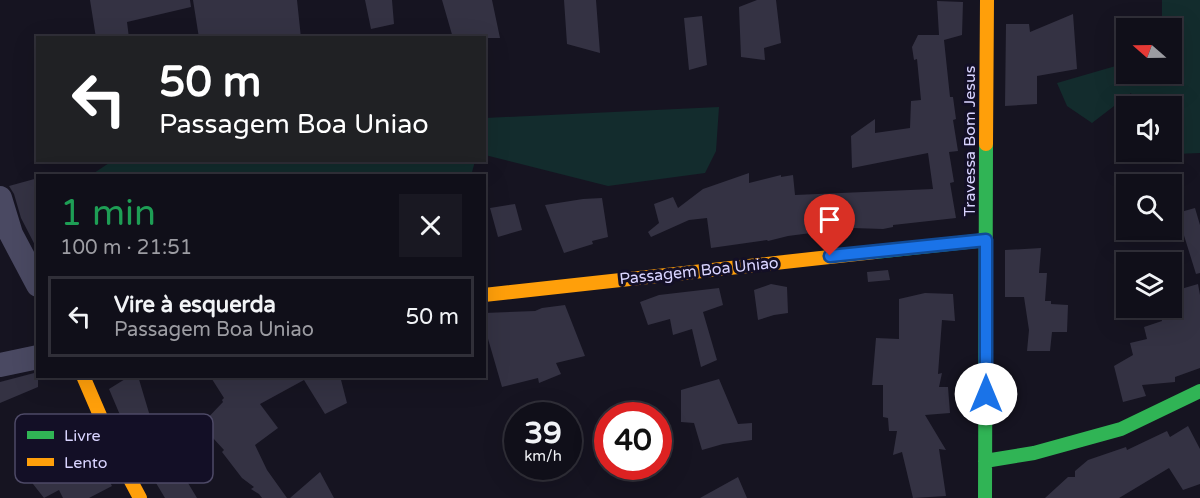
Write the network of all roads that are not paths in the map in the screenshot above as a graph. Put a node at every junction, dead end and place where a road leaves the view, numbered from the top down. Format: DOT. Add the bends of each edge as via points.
graph roads {
  1 [pos="987,0"];
  2 [pos="0,198"];
  3 [pos="986,240"];
  4 [pos="36,281"];
  5 [pos="486,295"];
  6 [pos="36,357"];
  7 [pos="0,365"];
  8 [pos="84,378"];
  9 [pos="1197,398"];
  10 [pos="99,414"];
  11 [pos="985,461"];
  12 [pos="132,483"];
  13 [pos="140,498"];
  14 [pos="985,498"];
  1 -- 3 [label="street, Travessa Bom Jesus"];
  2 -- 4 [label="street" via="11,234"];
  3 -- 5 [label="street, Passagem Boa Uniao"];
  3 -- 11 [label="street, Travessa Bom Jesus"];
  6 -- 7 [label="street"];
  8 -- 10 [label="street"];
  9 -- 11 [label="street" via="1121,429 1034,453"];
  11 -- 14 [label="street, Travessa Bom Jesus"];
  12 -- 13 [label="street"];
}
